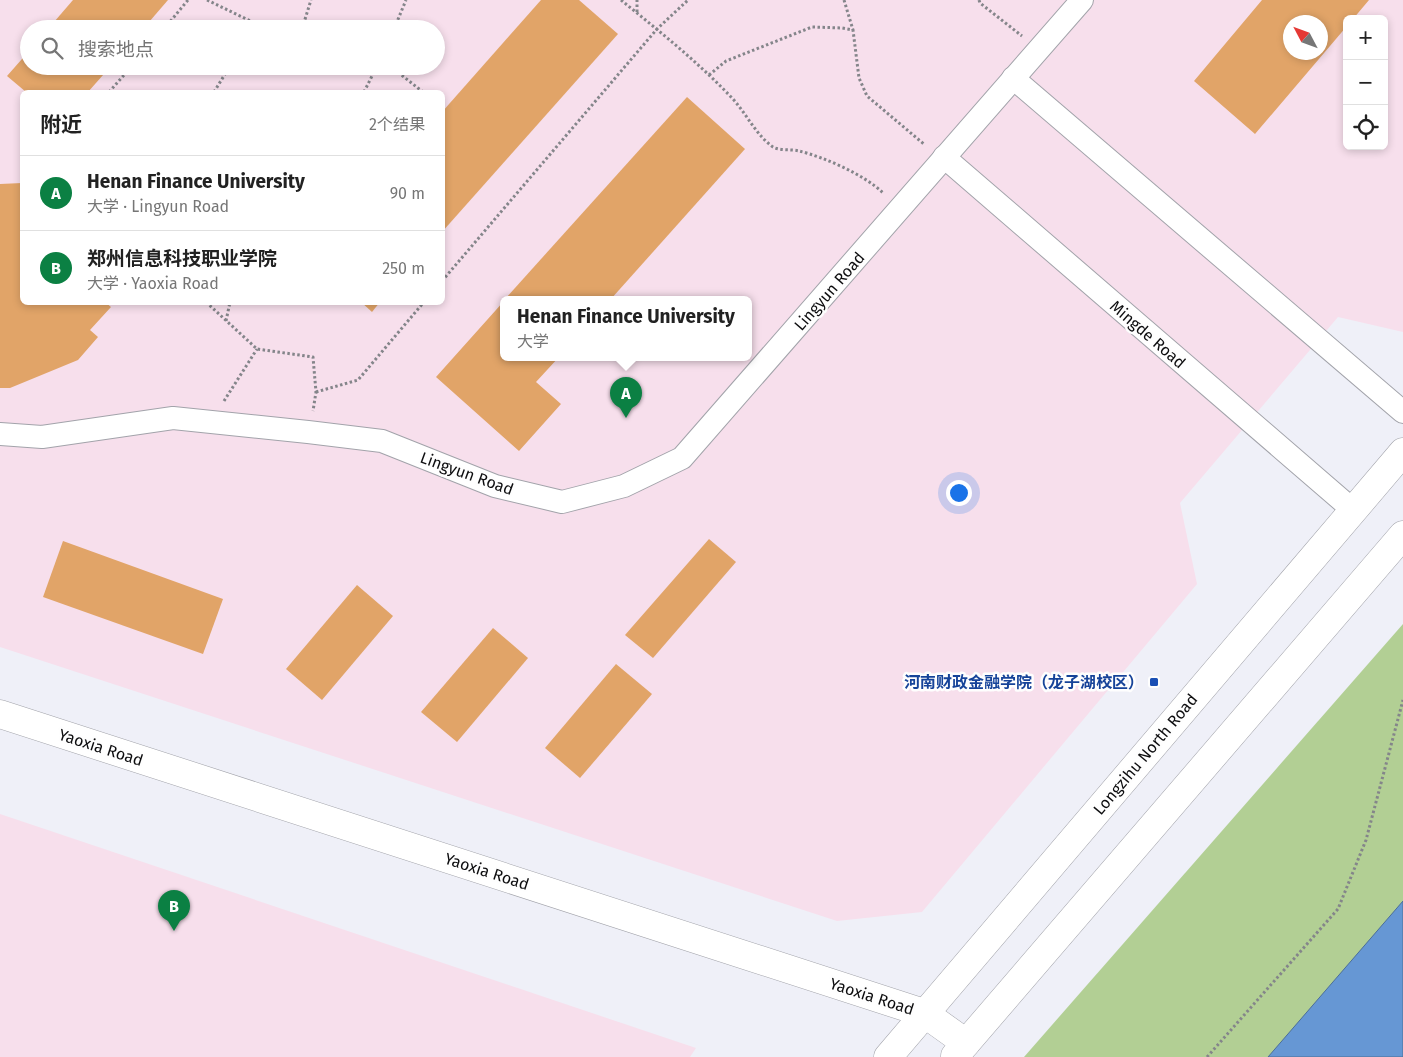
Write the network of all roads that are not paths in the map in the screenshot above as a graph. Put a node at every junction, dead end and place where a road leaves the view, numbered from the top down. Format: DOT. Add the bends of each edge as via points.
graph roads {
  1 [pos="1082,0"];
  2 [pos="1014,78"];
  3 [pos="944,157"];
  4 [pos="1403,412"];
  5 [pos="0,434"];
  6 [pos="1403,452"];
  7 [pos="1352,510"];
  8 [pos="1403,534"];
  9 [pos="0,714"];
  10 [pos="924,1013"];
  11 [pos="960,1050"];
  12 [pos="888,1057"];
  1 -- 2 [label="street, Lingyun Road"];
  2 -- 3 [label="street, Lingyun Road"];
  2 -- 4 [label="street"];
  3 -- 5 [label="street, Lingyun Road" via="682,458 624,486 562,502 495,486 382,440 211,421 173,418 42,437"];
  3 -- 7 [label="street, Mingde Road"];
  6 -- 7 [label="street, Longzihu North Road"];
  7 -- 10 [label="street, Longzihu North Road"];
  8 -- 11 [label="street"];
  9 -- 10 [label="street, Yaoxia Road"];
  10 -- 11 [label="street, Yaoxia Road"];
  10 -- 12 [label="street, Longzihu North Road"];
}
